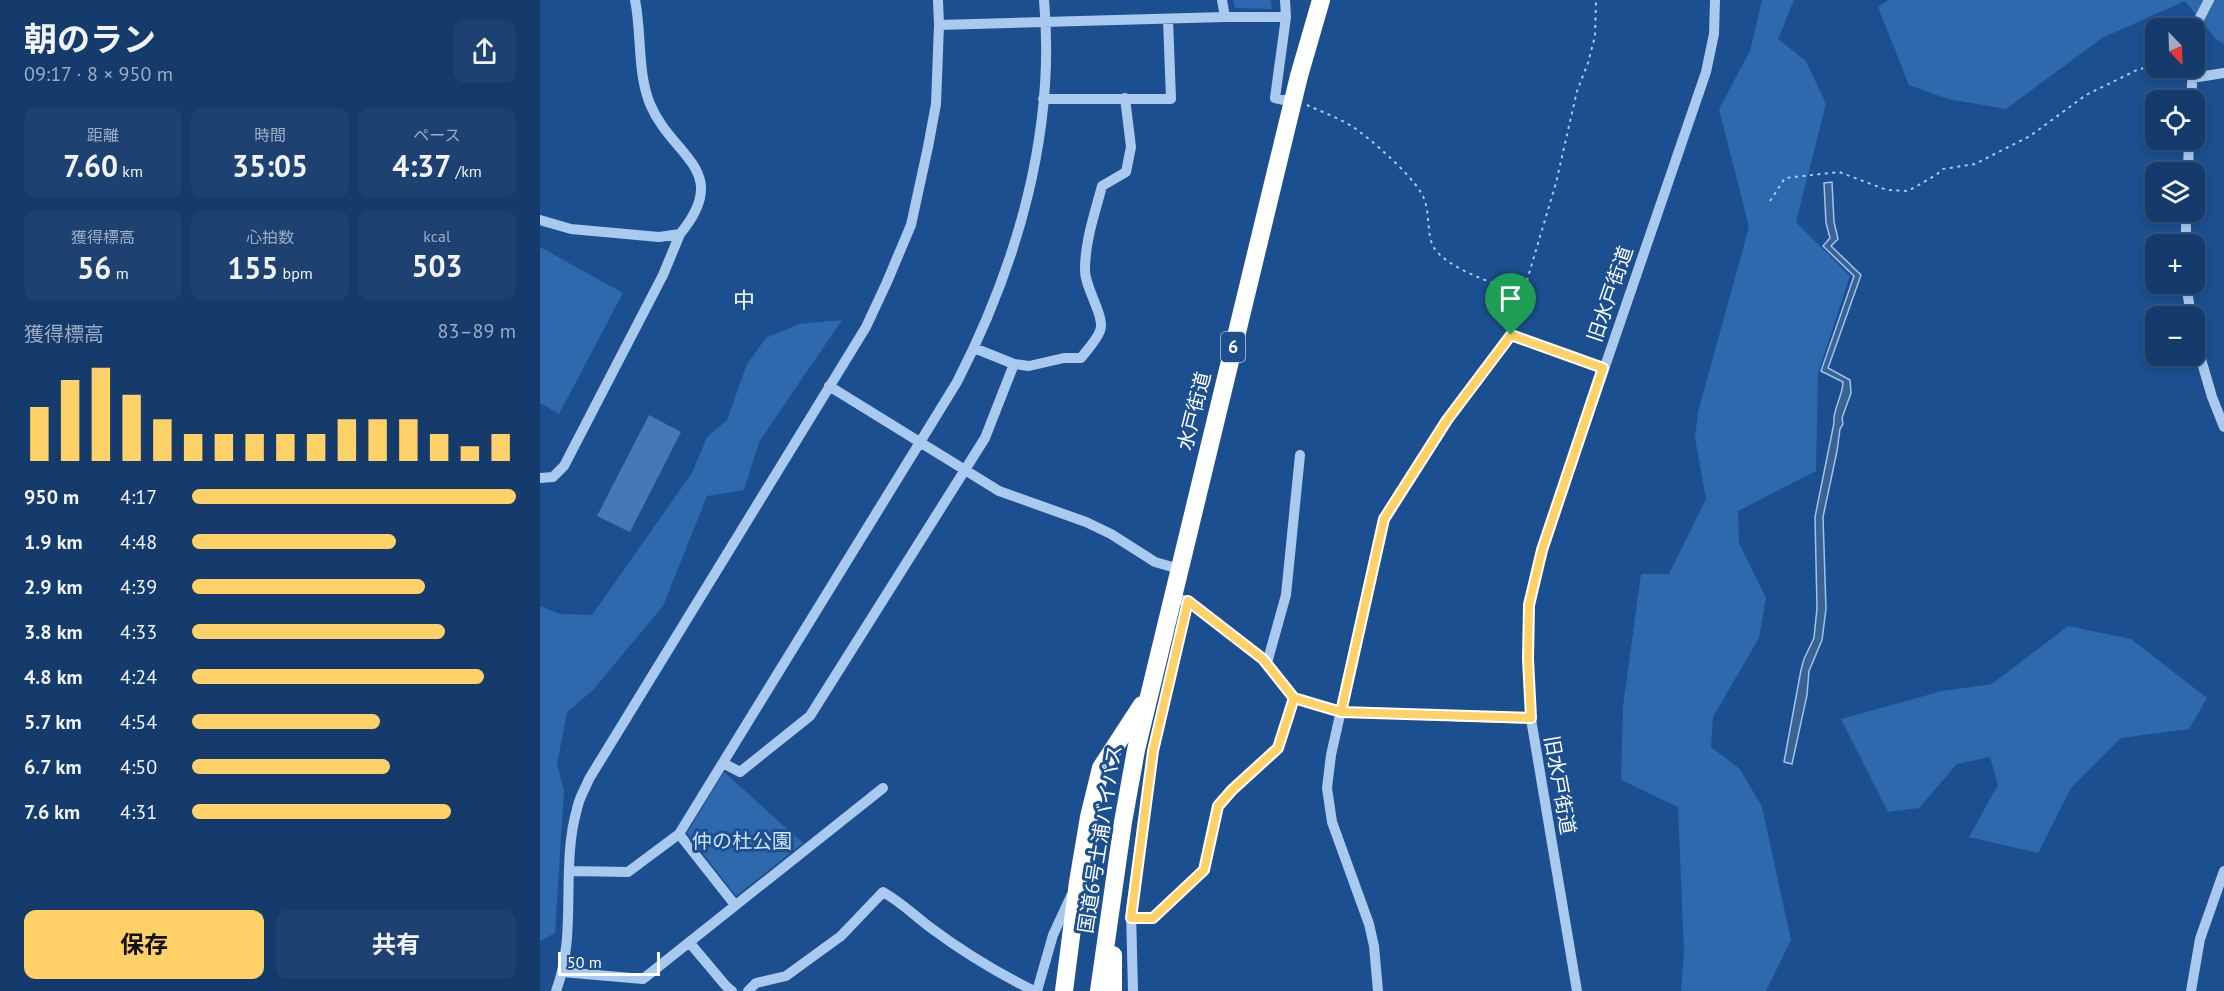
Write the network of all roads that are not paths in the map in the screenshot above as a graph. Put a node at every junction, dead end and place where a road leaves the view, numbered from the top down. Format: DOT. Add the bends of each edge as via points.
graph roads {
  1 [pos="635,0"];
  2 [pos="938,0"];
  3 [pos="1044,0"];
  4 [pos="1222,0"];
  5 [pos="1285,0"];
  6 [pos="1321,0"];
  7 [pos="1715,0"];
  8 [pos="2209,0"];
  9 [pos="1286,16"];
  10 [pos="1225,17"];
  11 [pos="2200,18"];
  12 [pos="1168,19"];
  13 [pos="1046,23"];
  14 [pos="939,25"];
  15 [pos="2205,73"];
  16 [pos="2224,73"];
  17 [pos="1125,98"];
  18 [pos="1043,99"];
  19 [pos="1293,102"];
  20 [pos="540,220"];
  21 [pos="680,234"];
  22 [pos="974,348"];
  23 [pos="1014,364"];
  24 [pos="2203,366"];
  25 [pos="1603,368"];
  26 [pos="829,386"];
  27 [pos="2224,427"];
  28 [pos="921,443"];
  29 [pos="1300,455"];
  30 [pos="964,471"];
  31 [pos="540,478"];
  32 [pos="1179,569"];
  33 [pos="1180,599"];
  34 [pos="1267,663"];
  35 [pos="1148,694"];
  36 [pos="1341,712"];
  37 [pos="1531,718"];
  38 [pos="723,763"];
  39 [pos="883,788"];
  40 [pos="679,834"];
  41 [pos="569,871"];
  42 [pos="2223,875"];
  43 [pos="1078,882"];
  44 [pos="735,905"];
  45 [pos="1111,905"];
  46 [pos="689,942"];
  47 [pos="562,972"];
  48 [pos="556,991"];
  49 [pos="732,991"];
  50 [pos="748,991"];
  51 [pos="1035,991"];
  52 [pos="1064,991"];
  53 [pos="1099,991"];
  54 [pos="1113,991"];
  55 [pos="1133,991"];
  56 [pos="1378,991"];
  57 [pos="1577,991"];
  58 [pos="2191,991"];
  1 -- 21 [label="street" via="650,104 662,125 687,153 697,170 702,191 693,217"];
  2 -- 14 [label="street"];
  3 -- 13 [label="street"];
  4 -- 10 [label="street"];
  5 -- 9 [label="street"];
  6 -- 19 [label="highway, 水戸街道 / 6"];
  7 -- 25 [label="street, 旧水戸街道" via="1706,72"];
  8 -- 11 [label="street"];
  9 -- 10 [label="street"];
  9 -- 19 [label="street" via="1275,98"];
  10 -- 12 [label="street"];
  12 -- 13 [label="street"];
  12 -- 17 [label="street" via="1171,99"];
  13 -- 14 [label="street"];
  13 -- 18 [label="street"];
  14 -- 26 [label="street" via="936,104 911,225 866,327"];
  15 -- 16 [label="street"];
  17 -- 18 [label="street"];
  17 -- 23 [label="street" via="1131,147 1126,172 1102,186 1085,255 1084,272 1101,321 1100,331 1081,358 1029,366"];
  18 -- 22 [label="street" via="1037,152 1020,228"];
  19 -- 32 [label="highway, 水戸街道 / 6"];
  20 -- 21 [label="street" via="571,229 659,237"];
  21 -- 31 [label="street" via="663,275 564,466 553,477"];
  22 -- 23 [label="street"];
  22 -- 28 [label="street"];
  23 -- 30 [label="street" via="985,438"];
  24 -- 27 [label="street"];
  25 -- 36 [label="street" via="1511,335 1447,420 1384,519"];
  25 -- 37 [label="street, 旧水戸街道" via="1542,550 1529,605"];
  26 -- 28 [label="street"];
  26 -- 41 [label="street" via="589,779 577,807"];
  28 -- 30 [label="street"];
  28 -- 38 [label="street"];
  29 -- 34 [label="street" via="1286,595"];
  30 -- 32 [label="street" via="999,491 1095,526 1155,562"];
  30 -- 38 [label="street" via="810,717 740,772"];
  32 -- 33 [label="highway, 水戸街道 / 6"];
  33 -- 34 [label="street"];
  33 -- 35 [label="highway, 水戸街道 / 6"];
  33 -- 55 [label="street" via="1153,751 1131,918"];
  34 -- 36 [label="street" via="1294,698"];
  35 -- 43 [label="highway" via="1101,768"];
  35 -- 45 [label="highway, 国道6号土浦バイパス / 6"];
  36 -- 37 [label="street"];
  36 -- 56 [label="street" via="1331,755 1328,799 1332,822 1369,924"];
  37 -- 57 [label="street, 旧水戸街道"];
  38 -- 40 [label="street"];
  39 -- 44 [label="street"];
  40 -- 41 [label="street" via="628,873"];
  40 -- 44 [label="street"];
  41 -- 47 [label="street"];
  42 -- 58 [label="street" via="2200,939"];
  43 -- 51 [label="street" via="1053,935"];
  43 -- 52 [label="highway"];
  44 -- 46 [label="street"];
  45 -- 53 [label="highway, 国道6号土浦バイパス / 6"];
  45 -- 54 [label="highway"];
  46 -- 47 [label="street" via="643,978"];
  46 -- 49 [label="street"];
  47 -- 48 [label="street"];
  50 -- 51 [label="street" via="756,983 786,976 841,936 883,892 957,946"];
}
